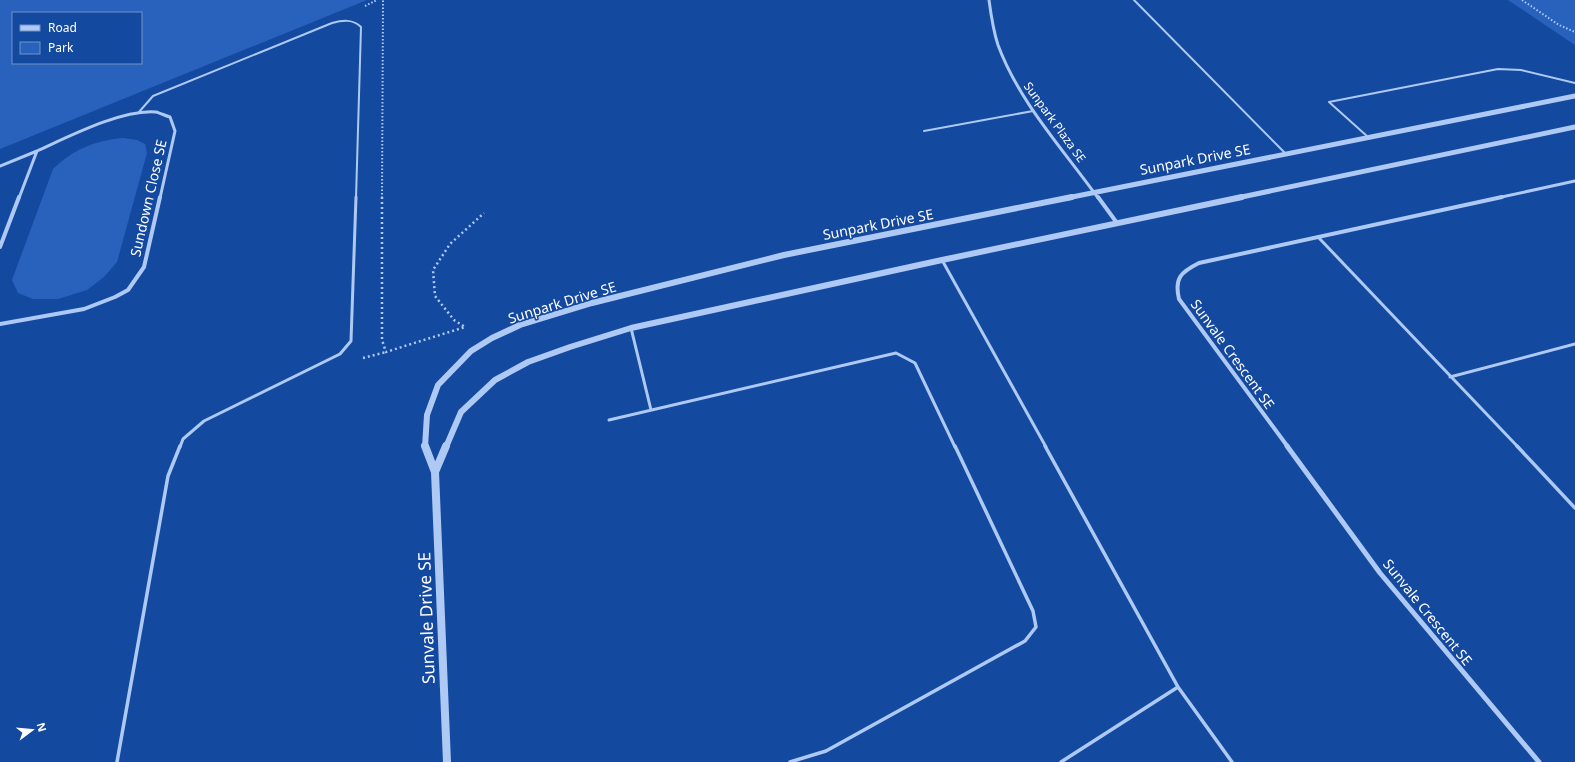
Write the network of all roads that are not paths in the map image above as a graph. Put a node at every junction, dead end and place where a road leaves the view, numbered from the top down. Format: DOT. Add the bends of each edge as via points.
graph roads {
  1 [pos="989,0"];
  2 [pos="1134,0"];
  3 [pos="1575,83"];
  4 [pos="1575,96"];
  5 [pos="1033,111"];
  6 [pos="139,112"];
  7 [pos="1575,127"];
  8 [pos="924,131"];
  9 [pos="1368,137"];
  10 [pos="37,151"];
  11 [pos="1285,153"];
  12 [pos="0,166"];
  13 [pos="1575,181"];
  14 [pos="1093,192"];
  15 [pos="1118,224"];
  16 [pos="1319,238"];
  17 [pos="0,247"];
  18 [pos="942,260"];
  19 [pos="0,324"];
  20 [pos="631,328"];
  21 [pos="1575,344"];
  22 [pos="1450,377"];
  23 [pos="651,410"];
  24 [pos="609,420"];
  25 [pos="435,472"];
  26 [pos="1575,508"];
  27 [pos="1178,687"];
  28 [pos="117,762"];
  29 [pos="447,762"];
  30 [pos="790,762"];
  31 [pos="1061,762"];
  32 [pos="1232,762"];
  33 [pos="1539,762"];
  1 -- 5 [label="street, Sunpark Plaza SE" via="1000,51 1010,75"];
  2 -- 11 [label="lane"];
  3 -- 9 [label="lane" via="1521,70 1498,69 1329,102"];
  4 -- 9 [label="street, Sunpark Drive SE"];
  5 -- 8 [label="lane"];
  5 -- 14 [label="street, Sunpark Plaza SE"];
  6 -- 10 [label="street, Sundown Close SE" via="115,118"];
  6 -- 19 [label="street, Sundown Close SE" via="154,111 171,117 175,123 175,131 144,267 138,278 129,289 98,305"];
  6 -- 28 [label="lane" via="153,96 332,22 351,21 361,27 351,341 340,354 204,421 183,439 168,476"];
  7 -- 15 [label="street"];
  9 -- 11 [label="street, Sunpark Drive SE"];
  10 -- 12 [label="street, Sundown Close SE"];
  10 -- 17 [label="street"];
  11 -- 14 [label="street, Sunpark Drive SE"];
  13 -- 16 [label="street, Sunvale Crescent SE"];
  14 -- 15 [label="street, Sunpark Plaza SE"];
  14 -- 25 [label="street, Sunpark Drive SE" via="784,255 592,303 520,325 470,351 438,386 427,416 424,444"];
  15 -- 18 [label="street"];
  16 -- 22 [label="lane"];
  16 -- 33 [label="street, Sunvale Crescent SE" via="1199,263 1185,269 1178,276 1176,288 1179,299 1380,573"];
  18 -- 20 [label="street"];
  18 -- 27 [label="lane"];
  20 -- 23 [label="lane"];
  20 -- 25 [label="street" via="528,362 495,380 461,412"];
  21 -- 22 [label="lane"];
  22 -- 26 [label="lane"];
  23 -- 24 [label="lane"];
  23 -- 30 [label="lane" via="896,353 916,363 1033,611 1036,626 1025,641 826,751"];
  25 -- 29 [label="street, Sunvale Drive SE"];
  27 -- 31 [label="lane"];
  27 -- 32 [label="lane"];
}
